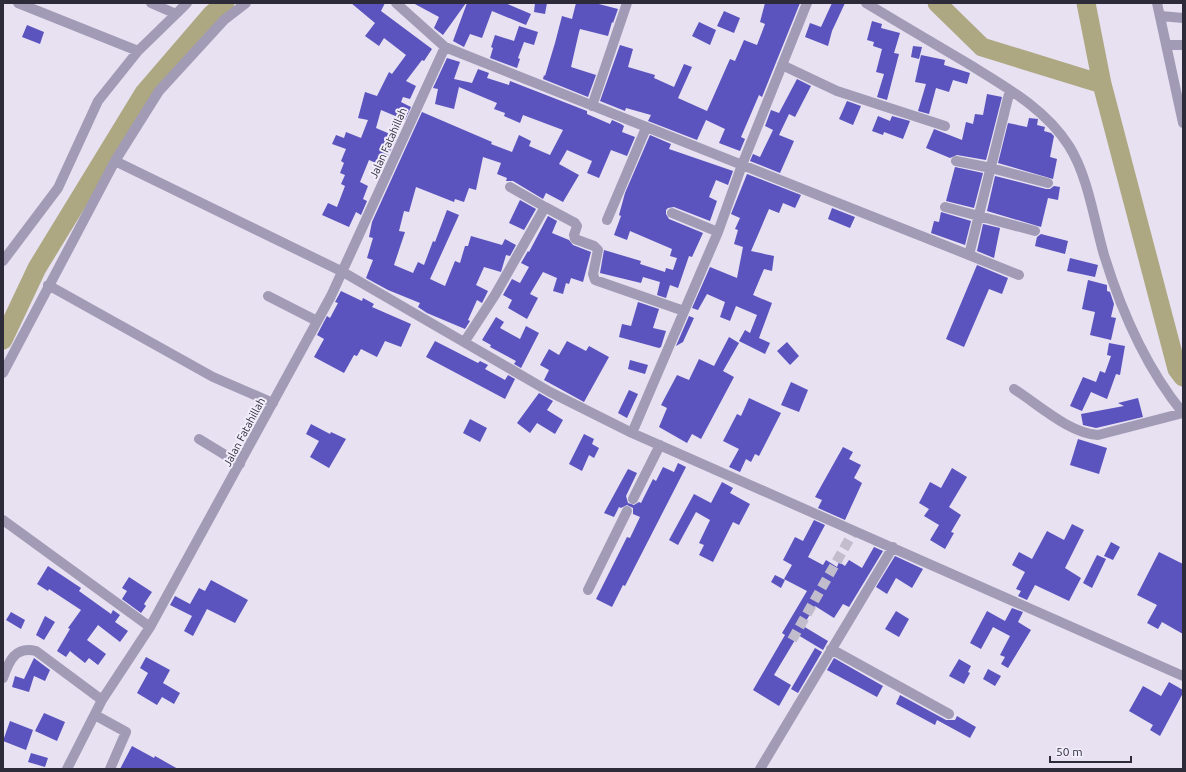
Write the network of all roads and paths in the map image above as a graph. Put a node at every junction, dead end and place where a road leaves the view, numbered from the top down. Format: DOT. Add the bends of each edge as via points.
graph roads {
  1 [pos="151,3"];
  2 [pos="187,3"];
  3 [pos="246,3"];
  4 [pos="396,3"];
  5 [pos="627,3"];
  6 [pos="807,3"];
  7 [pos="866,3"];
  8 [pos="1157,3"];
  9 [pos="25,4"];
  10 [pos="176,14"];
  11 [pos="1161,16"];
  12 [pos="1183,18"];
  13 [pos="1167,45"];
  14 [pos="1183,45"];
  15 [pos="445,47"];
  16 [pos="138,51"];
  17 [pos="782,65"];
  18 [pos="1010,90"];
  19 [pos="592,106"];
  20 [pos="1183,123"];
  21 [pos="945,126"];
  22 [pos="646,128"];
  23 [pos="956,161"];
  24 [pos="115,162"];
  25 [pos="742,165"];
  26 [pos="991,168"];
  27 [pos="1048,183"];
  28 [pos="510,187"];
  29 [pos="545,207"];
  30 [pos="945,207"];
  31 [pos="672,213"];
  32 [pos="980,217"];
  33 [pos="607,220"];
  34 [pos="1035,231"];
  35 [pos="718,232"];
  36 [pos="969,255"];
  37 [pos="3,261"];
  38 [pos="343,272"];
  39 [pos="1018,274"];
  40 [pos="48,285"];
  41 [pos="268,296"];
  42 [pos="684,311"];
  43 [pos="318,321"];
  44 [pos="465,341"];
  45 [pos="3,373"];
  46 [pos="1014,389"];
  47 [pos="273,403"];
  48 [pos="1183,413"];
  49 [pos="632,433"];
  50 [pos="199,439"];
  51 [pos="660,445"];
  52 [pos="240,464"];
  53 [pos="633,499"];
  54 [pos="627,511"];
  55 [pos="3,520"];
  56 [pos="893,547"];
  57 [pos="588,590"];
  58 [pos="150,627"];
  59 [pos="831,649"];
  60 [pos="1183,676"];
  61 [pos="3,678"];
  62 [pos="102,700"];
  63 [pos="949,714"];
  64 [pos="95,715"];
  65 [pos="67,769"];
  66 [pos="110,769"];
  67 [pos="760,769"];
  1 -- 10 [label="street"];
  2 -- 10 [label="street"];
  3 -- 24 [label="street" via="224,20 159,91"];
  4 -- 15 [label="street"];
  5 -- 19 [label="street"];
  6 -- 17 [label="street"];
  7 -- 18 [label="street"];
  8 -- 11 [label="street"];
  9 -- 16 [label="street"];
  10 -- 16 [label="street"];
  11 -- 12 [label="street"];
  11 -- 13 [label="street"];
  13 -- 14 [label="street"];
  13 -- 20 [label="street"];
  15 -- 19 [label="street"];
  15 -- 38 [label="street, Jalan Fatahillah"];
  16 -- 37 [label="street" via="98,101 58,188"];
  17 -- 21 [label="street" via="837,91"];
  17 -- 25 [label="street"];
  18 -- 26 [label="street"];
  18 -- 48 [label="street" via="1041,113 1069,146 1080,168 1114,285 1151,367"];
  19 -- 22 [label="street"];
  22 -- 25 [label="street"];
  22 -- 33 [label="street"];
  23 -- 26 [label="street"];
  24 -- 38 [label="street"];
  24 -- 40 [label="street"];
  25 -- 35 [label="street"];
  25 -- 36 [label="street"];
  26 -- 27 [label="street"];
  26 -- 32 [label="street"];
  28 -- 29 [label="street"];
  29 -- 42 [label="street" via="575,223 575,239 598,250 593,274 595,280"];
  29 -- 44 [label="street" via="495,295"];
  30 -- 32 [label="street"];
  31 -- 35 [label="street"];
  32 -- 34 [label="street"];
  32 -- 36 [label="street"];
  35 -- 42 [label="street"];
  36 -- 39 [label="street"];
  38 -- 43 [label="street, Jalan Fatahillah"];
  38 -- 44 [label="street"];
  40 -- 45 [label="street"];
  40 -- 47 [label="street" via="213,377"];
  41 -- 43 [label="street"];
  42 -- 49 [label="street"];
  43 -- 47 [label="street, Jalan Fatahillah"];
  44 -- 49 [label="street" via="550,392"];
  46 -- 48 [label="street" via="1074,429 1089,434 1098,435"];
  47 -- 52 [label="street, Jalan Fatahillah"];
  49 -- 51 [label="street"];
  50 -- 52 [label="street"];
  51 -- 53 [label="street"];
  51 -- 56 [label="street"];
  52 -- 58 [label="street, Jalan Fatahillah" via="188,554"];
  54 -- 57 [label="street"];
  55 -- 58 [label="street"];
  56 -- 59 [label="street"];
  56 -- 60 [label="street"];
  58 -- 62 [label="street, Jalan Fatahillah"];
  59 -- 63 [label="street"];
  59 -- 67 [label="street"];
  61 -- 62 [label="street" via="7,667 18,652 36,651"];
  62 -- 64 [label="street, Jalan Fatahillah"];
  64 -- 65 [label="street, Jalan Fatahillah"];
  64 -- 66 [label="street" via="126,732"];
}
